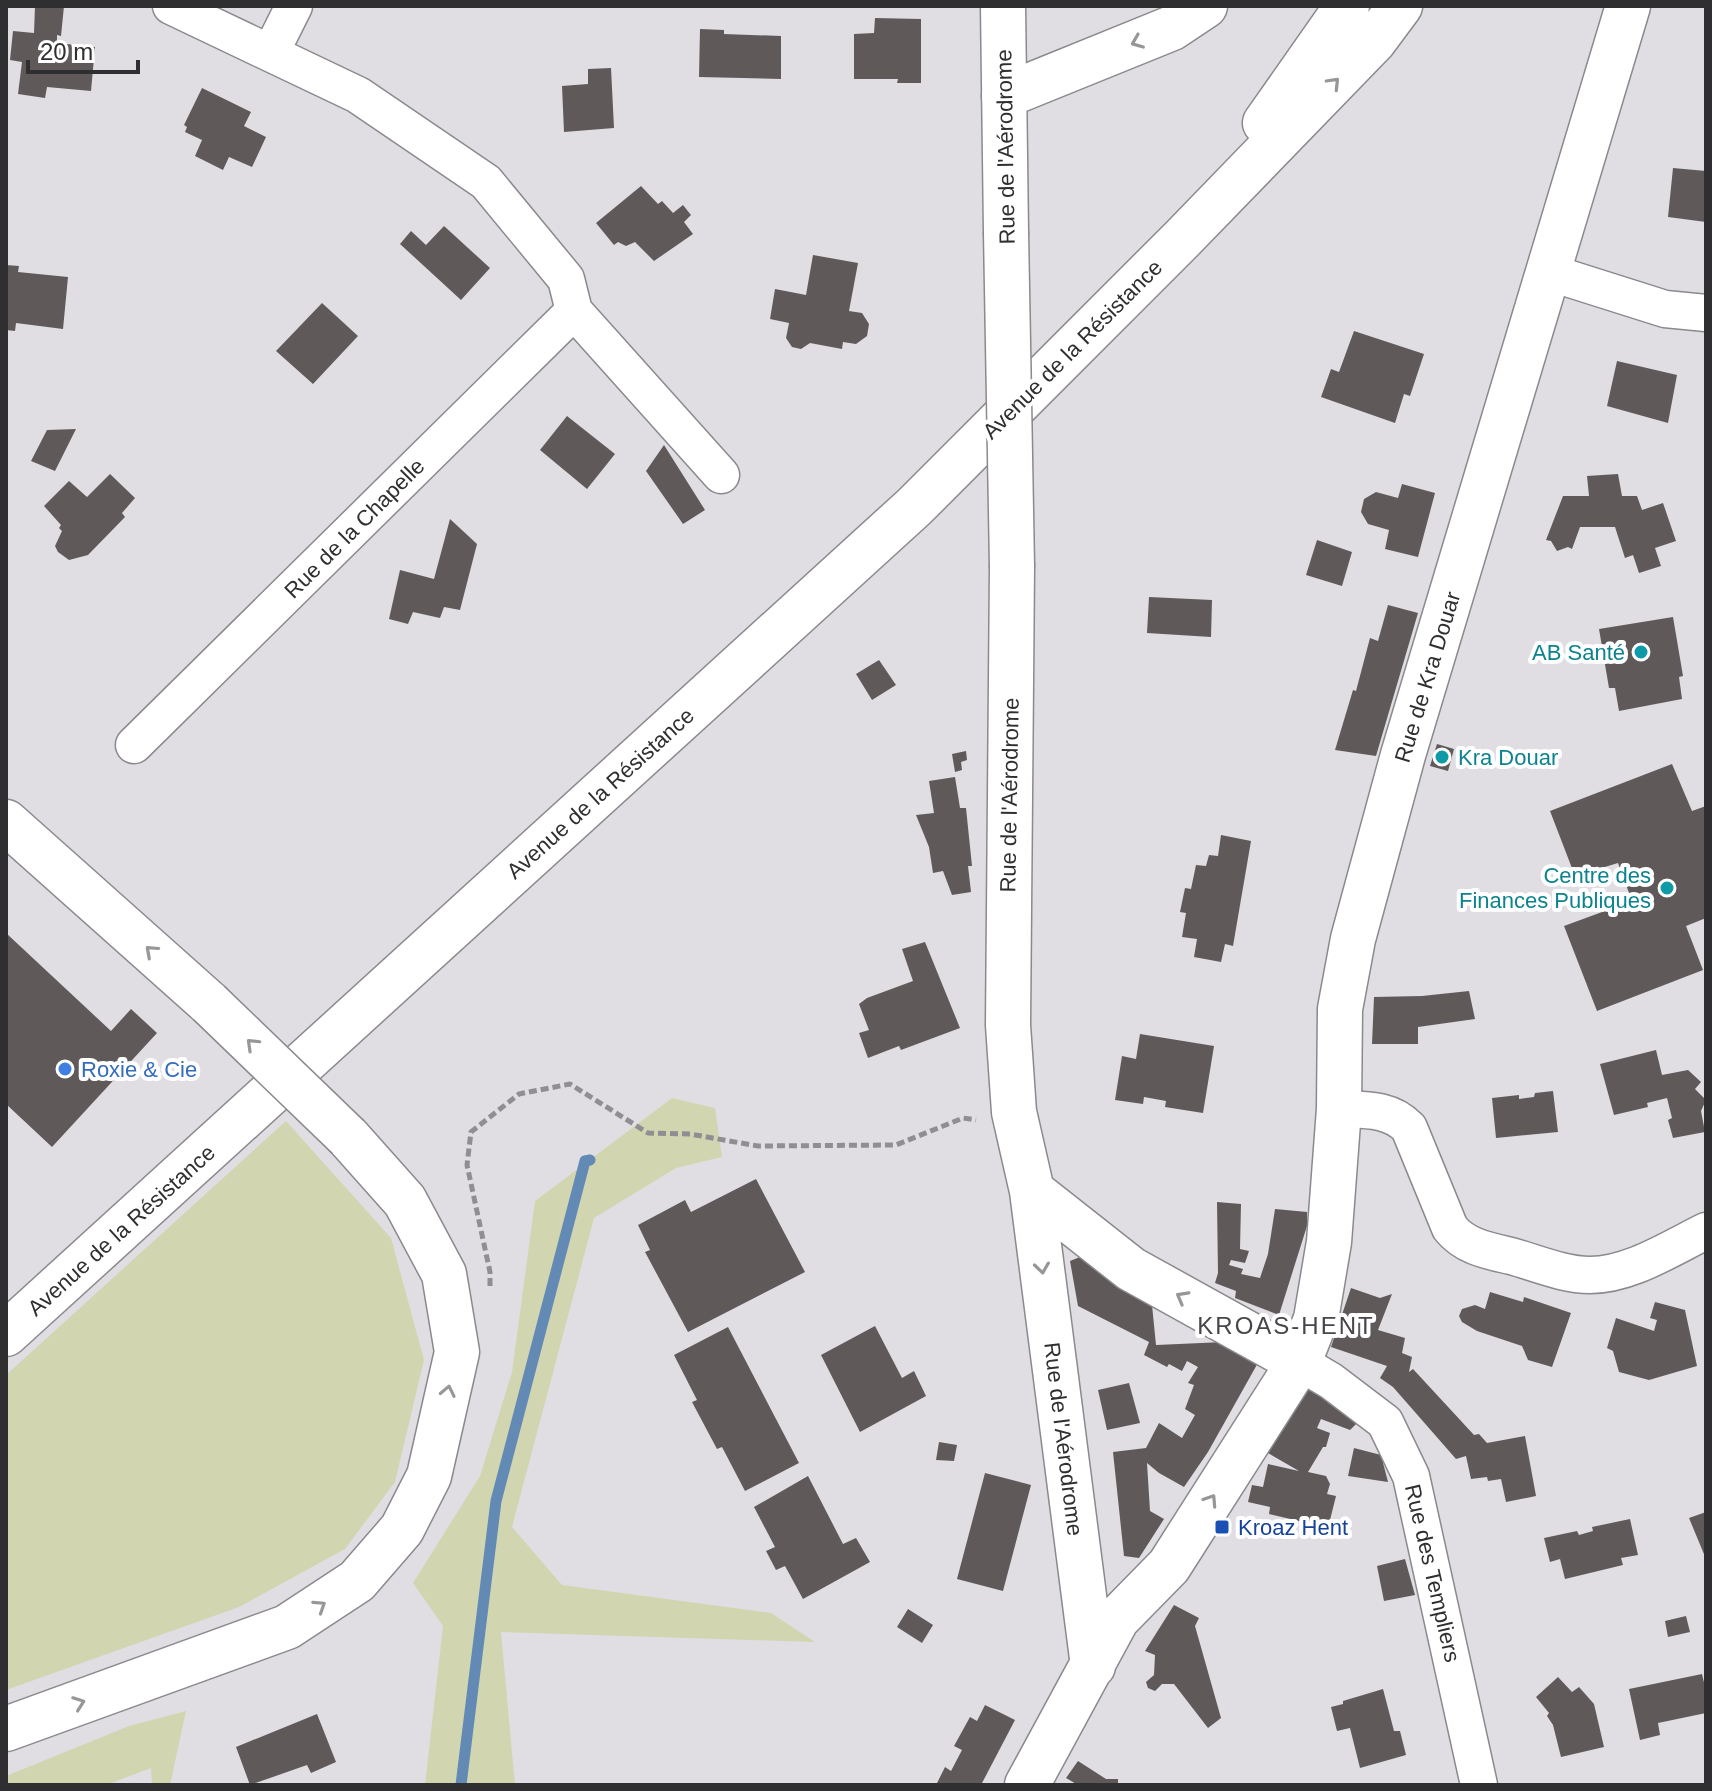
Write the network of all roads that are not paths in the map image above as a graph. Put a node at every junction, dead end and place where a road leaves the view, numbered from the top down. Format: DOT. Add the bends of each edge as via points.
graph roads {
  1 [pos="171,6"];
  2 [pos="294,6"];
  3 [pos="1003,6"];
  4 [pos="1205,6"];
  5 [pos="1347,6"];
  6 [pos="1400,6"];
  7 [pos="1628,6"];
  8 [pos="271,52"];
  9 [pos="1004,96"];
  10 [pos="1182,239"];
  11 [pos="1548,272"];
  12 [pos="574,311"];
  13 [pos="1706,313"];
  14 [pos="721,475"];
  15 [pos="134,745"];
  16 [pos="6,822"];
  17 [pos="1339,1109"];
  18 [pos="1032,1191"];
  19 [pos="1706,1231"];
  20 [pos="6,1334"];
  21 [pos="1299,1362"];
  22 [pos="1169,1566"];
  23 [pos="1082,1579"];
  24 [pos="1093,1666"];
  25 [pos="6,1729"];
  26 [pos="1027,1785"];
  27 [pos="1479,1785"];
  1 -- 8 [label="street"];
  2 -- 8 [label="street"];
  3 -- 9 [label="main road, Rue de l'Aérodrome"];
  4 -- 9 [label="main road, one-way" via="1172,28"];
  5 -- 10 [label="main road, Avenue de la Résistance"];
  10 -- 6 [label="main road, Avenue de la Résistance, one-way" via="1374,41"];
  7 -- 11 [label="main road, Rue de Kra Douar"];
  8 -- 12 [label="street" via="358,95 486,182 566,279"];
  9 -- 18 [label="main road, Rue de l'Aérodrome, bridge" via="1012,567 1008,1025 1017,1128"];
  10 -- 20 [label="main road, Avenue de la Résistance" via="914,507"];
  11 -- 13 [label="street" via="1665,309"];
  11 -- 17 [label="main road, Rue de Kra Douar" via="1353,939 1340,1009"];
  12 -- 14 [label="street"];
  12 -- 15 [label="street, Rue de la Chapelle"];
  25 -- 16 [label="main road, one-way, bridge" via="287,1627 357,1581 402,1529 429,1476 457,1352 444,1274 405,1201 348,1137 209,1003"];
  17 -- 19 [label="street" via="1382,1111 1404,1122 1450,1228 1476,1247 1589,1275 1629,1267"];
  17 -- 21 [label="main road, Rue de Kra Douar" via="1327,1257 1316,1319"];
  21 -- 18 [label="main road, one-way" via="1131,1269"];
  18 -- 23 [label="main road, Rue de l'Aérodrome, one-way"];
  22 -- 21 [label="main road, Rue de Kra Douar, one-way"];
  21 -- 27 [label="street, Rue des Templiers" via="1385,1422 1411,1476"];
  22 -- 23 [label="street" via="1133,1588 1112,1591"];
  22 -- 24 [label="main road, Rue de Kra Douar" via="1117,1619"];
  23 -- 24 [label="main road, Rue de l'Aérodrome"];
  24 -- 26 [label="main road, Rue de Kra Douar"];
}
